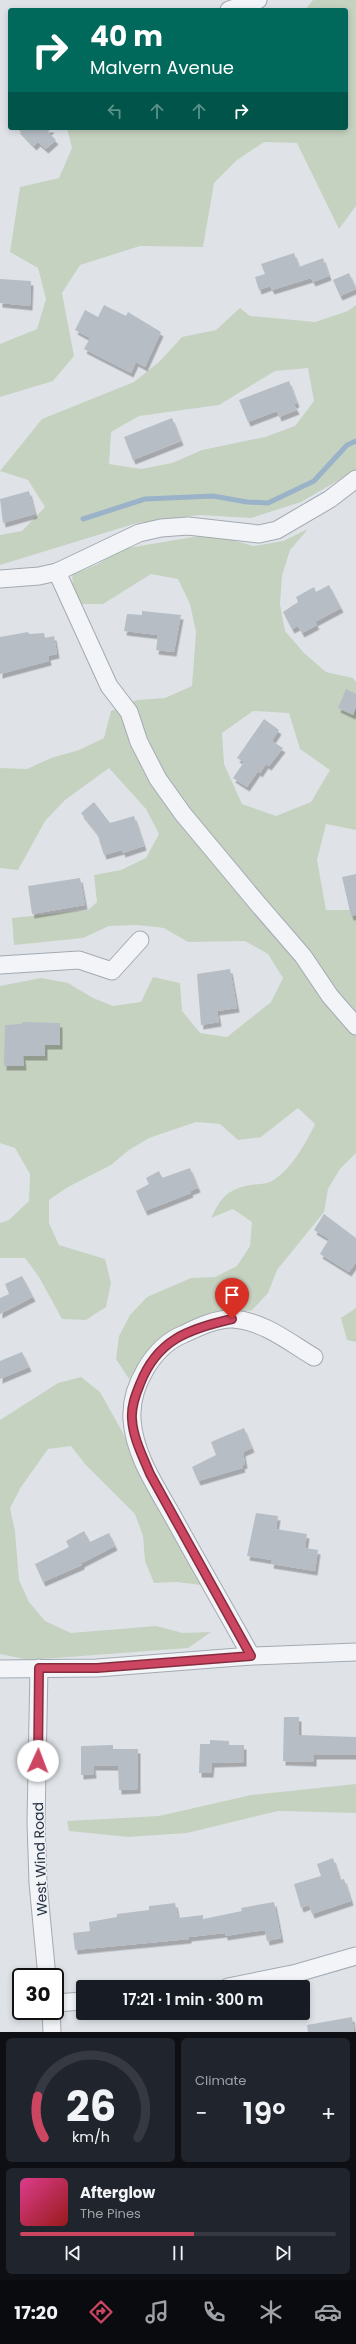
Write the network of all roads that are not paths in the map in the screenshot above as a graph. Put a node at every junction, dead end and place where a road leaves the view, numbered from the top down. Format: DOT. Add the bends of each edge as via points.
graph roads {
  1 [pos="258,0"];
  2 [pos="236,8"];
  3 [pos="356,479"];
  4 [pos="57,572"];
  5 [pos="0,579"];
  6 [pos="140,940"];
  7 [pos="0,965"];
  8 [pos="356,1026"];
  9 [pos="314,1357"];
  10 [pos="356,1652"];
  11 [pos="251,1656"];
  12 [pos="39,1668"];
  13 [pos="0,1669"];
  14 [pos="356,1956"];
  15 [pos="46,1968"];
  16 [pos="262,1980"];
  17 [pos="64,2002"];
  18 [pos="76,2002"];
  19 [pos="51,2020"];
  20 [pos="52,2032"];
  1 -- 2 [label="street"];
  3 -- 4 [label="street" via="330,499 277,530 259,534 188,526 139,532"];
  4 -- 5 [label="street"];
  4 -- 8 [label="street" via="109,686 129,712 139,742 158,779 248,892 304,956 330,996"];
  6 -- 7 [label="street" via="112,971 78,960"];
  9 -- 11 [label="street" via="277,1334 253,1323 232,1319 204,1325 180,1335 159,1352 147,1366 133,1401 132,1419 137,1443 150,1474"];
  10 -- 11 [label="street"];
  11 -- 12 [label="street" via="97,1668"];
  12 -- 13 [label="street"];
  12 -- 15 [label="street, West Wind Road" via="36,1822 38,1883"];
  14 -- 16 [label="street"];
  17 -- 18 [label="street"];
  19 -- 20 [label="street"];
}
